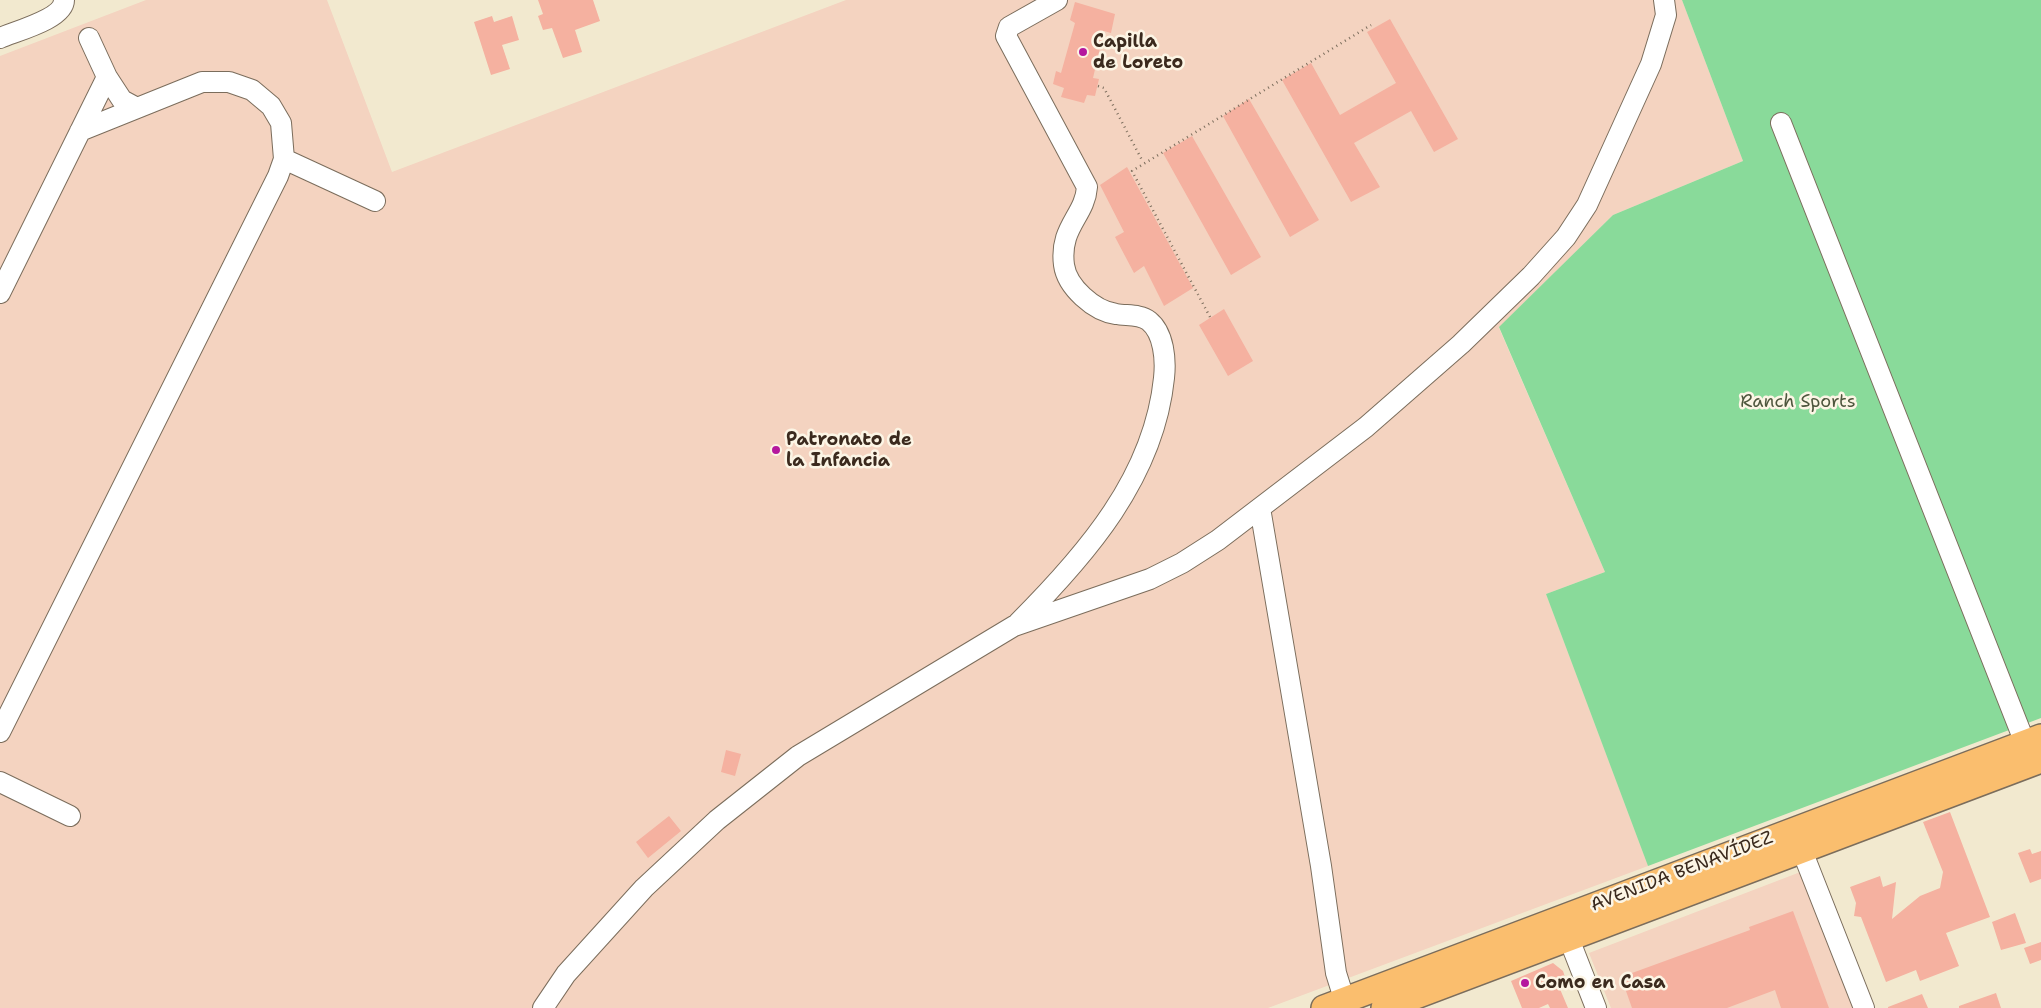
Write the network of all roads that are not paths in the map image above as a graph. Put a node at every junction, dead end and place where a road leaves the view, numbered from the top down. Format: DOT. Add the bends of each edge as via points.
graph roads {
  1 [pos="64,0"];
  2 [pos="1057,0"];
  3 [pos="1664,0"];
  4 [pos="0,38"];
  5 [pos="89,38"];
  6 [pos="107,77"];
  7 [pos="135,107"];
  8 [pos="1781,123"];
  9 [pos="80,131"];
  10 [pos="284,159"];
  11 [pos="375,201"];
  12 [pos="2,281"];
  13 [pos="1260,508"];
  14 [pos="1014,626"];
  15 [pos="0,732"];
  16 [pos="2036,747"];
  17 [pos="0,782"];
  18 [pos="70,816"];
  19 [pos="1798,840"];
  20 [pos="1569,939"];
  21 [pos="547,1004"];
  22 [pos="1339,1005"];
  23 [pos="1384,1008"];
  24 [pos="1596,1008"];
  25 [pos="1864,1008"];
  1 -- 4 [label="street" via="55,16"];
  2 -- 14 [label="street" via="1010,27 1006,36 1086,181 1086,197 1071,221 1064,242 1064,265 1069,281 1084,298 1114,314 1149,321 1160,337 1165,364 1158,412 1136,473 1120,502 1054,586"];
  3 -- 13 [label="street" via="1666,15 1651,64 1602,175 1566,236 1531,276 1461,344 1366,427"];
  5 -- 6 [label="street"];
  6 -- 7 [label="street" via="119,96"];
  6 -- 9 [label="street"];
  7 -- 9 [label="street"];
  7 -- 10 [label="street" via="202,82 229,82 252,90 270,106 281,123"];
  8 -- 16 [label="street"];
  9 -- 12 [label="street"];
  10 -- 11 [label="street"];
  10 -- 15 [label="street"];
  13 -- 14 [label="street" via="1189,558 1150,579"];
  13 -- 22 [label="street" via="1321,866"];
  14 -- 21 [label="street" via="798,756 717,820 644,888 566,974"];
  16 -- 19 [label="main road, AVENIDA BENAVÍDEZ"];
  17 -- 18 [label="street"];
  19 -- 20 [label="main road, AVENIDA BENAVÍDEZ"];
  19 -- 22 [label="main road, AVENIDA BENAVÍDEZ"];
  19 -- 25 [label="street"];
  20 -- 23 [label="main road, AVENIDA BENAVÍDEZ"];
  20 -- 24 [label="street"];
}
